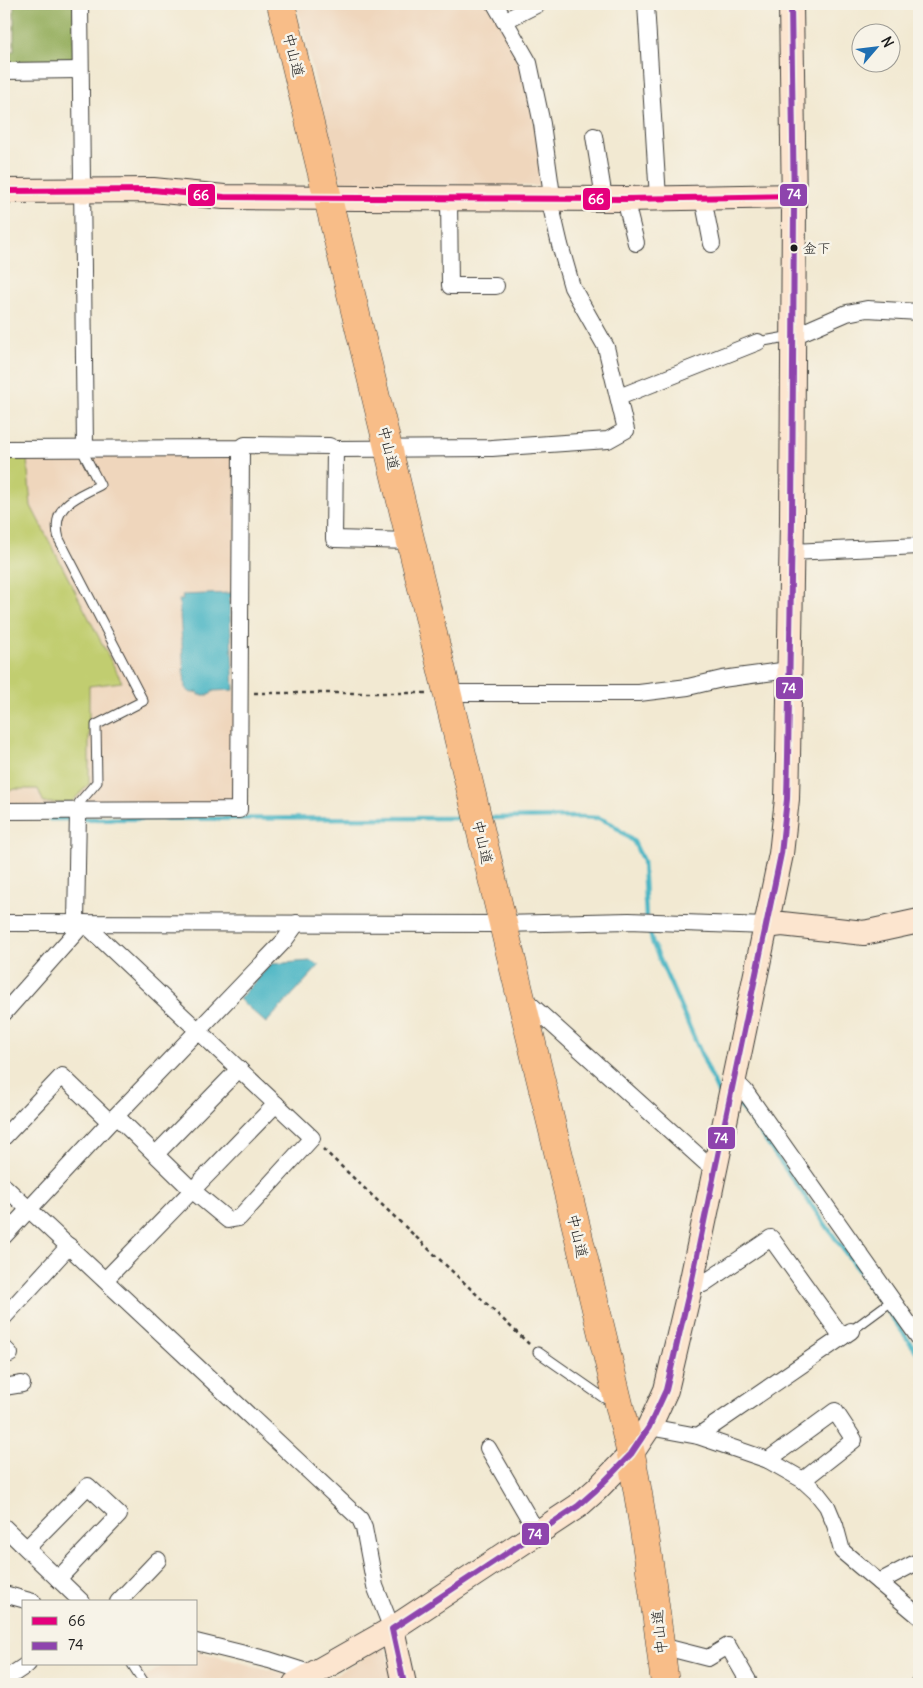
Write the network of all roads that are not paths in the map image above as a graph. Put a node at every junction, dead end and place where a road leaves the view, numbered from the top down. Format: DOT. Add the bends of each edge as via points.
graph roads {
  1 [pos="80,4"];
  2 [pos="281,4"];
  3 [pos="495,4"];
  4 [pos="538,4"];
  5 [pos="646,4"];
  6 [pos="791,4"];
  7 [pos="504,21"];
  8 [pos="80,70"];
  9 [pos="4,71"];
  10 [pos="594,136"];
  11 [pos="4,191"];
  12 [pos="82,191"];
  13 [pos="794,196"];
  14 [pos="328,197"];
  15 [pos="449,198"];
  16 [pos="549,198"];
  17 [pos="658,198"];
  18 [pos="703,198"];
  19 [pos="614,199"];
  20 [pos="636,243"];
  21 [pos="712,244"];
  22 [pos="496,286"];
  23 [pos="919,312"];
  24 [pos="794,336"];
  25 [pos="758,342"];
  26 [pos="619,398"];
  27 [pos="85,448"];
  28 [pos="241,448"];
  29 [pos="4,449"];
  30 [pos="335,449"];
  31 [pos="389,449"];
  32 [pos="411,541"];
  33 [pos="919,546"];
  34 [pos="792,552"];
  35 [pos="789,670"];
  36 [pos="448,693"];
  37 [pos="4,811"];
  38 [pos="78,816"];
  39 [pos="4,923"];
  40 [pos="80,923"];
  41 [pos="297,923"];
  42 [pos="918,923"];
  43 [pos="502,924"];
  44 [pos="766,926"];
  45 [pos="520,996"];
  46 [pos="4,1013"];
  47 [pos="198,1030"];
  48 [pos="239,1069"];
  49 [pos="731,1093"];
  50 [pos="276,1104"];
  51 [pos="113,1119"];
  52 [pos="4,1137"];
  53 [pos="156,1154"];
  54 [pos="715,1167"];
  55 [pos="4,1186"];
  56 [pos="193,1190"];
  57 [pos="29,1209"];
  58 [pos="4,1236"];
  59 [pos="69,1246"];
  60 [pos="105,1280"];
  61 [pos="691,1284"];
  62 [pos="893,1300"];
  63 [pos="4,1317"];
  64 [pos="846,1334"];
  65 [pos="919,1338"];
  66 [pos="538,1352"];
  67 [pos="22,1384"];
  68 [pos="4,1387"];
  69 [pos="617,1402"];
  70 [pos="649,1427"];
  71 [pos="698,1436"];
  72 [pos="488,1448"];
  73 [pos="631,1454"];
  74 [pos="768,1460"];
  75 [pos="803,1480"];
  76 [pos="4,1527"];
  77 [pos="538,1534"];
  78 [pos="26,1548"];
  79 [pos="158,1560"];
  80 [pos="919,1561"];
  81 [pos="58,1579"];
  82 [pos="879,1582"];
  83 [pos="4,1594"];
  84 [pos="26,1600"];
  85 [pos="80,1600"];
  86 [pos="120,1600"];
  87 [pos="919,1616"];
  88 [pos="392,1629"];
  89 [pos="198,1642"];
  90 [pos="661,1646"];
  91 [pos="25,1666"];
  92 [pos="133,1666"];
  93 [pos="304,1679"];
  94 [pos="4,1680"];
  95 [pos="145,1684"];
  96 [pos="404,1684"];
  97 [pos="665,1684"];
  98 [pos="750,1684"];
  1 -- 8 [label="street"];
  2 -- 14 [label="highway, 中山道"];
  3 -- 7 [label="street"];
  4 -- 7 [label="street"];
  5 -- 17 [label="street"];
  6 -- 13 [label="main road"];
  7 -- 16 [label="street" via="529,63 542,124 551,188"];
  8 -- 9 [label="street"];
  8 -- 12 [label="street"];
  10 -- 19 [label="street"];
  11 -- 12 [label="main road"];
  12 -- 14 [label="main road" via="153,190 224,197"];
  12 -- 27 [label="street"];
  13 -- 18 [label="main road"];
  13 -- 24 [label="main road"];
  14 -- 15 [label="main road"];
  14 -- 31 [label="highway, 中山道"];
  15 -- 16 [label="main road"];
  15 -- 22 [label="street" via="450,286"];
  16 -- 19 [label="main road"];
  16 -- 26 [label="street" via="572,287 606,348"];
  17 -- 18 [label="main road"];
  17 -- 19 [label="main road"];
  18 -- 21 [label="street"];
  19 -- 20 [label="street"];
  23 -- 24 [label="street" via="866,309"];
  24 -- 25 [label="lane"];
  24 -- 34 [label="main road"];
  25 -- 26 [label="street"];
  26 -- 31 [label="street" via="626,430 608,440 492,448"];
  27 -- 28 [label="street"];
  27 -- 29 [label="street"];
  27 -- 38 [label="lane" via="85,456 100,485 71,499 64,506 56,521 56,530 143,701 96,725 97,782 79,803"];
  28 -- 30 [label="street" via="245,445 329,446"];
  28 -- 38 [label="street" via="240,810"];
  30 -- 31 [label="street"];
  30 -- 32 [label="street" via="334,540"];
  31 -- 32 [label="highway, 中山道"];
  32 -- 36 [label="highway, 中山道"];
  33 -- 34 [label="street"];
  34 -- 35 [label="main road"];
  35 -- 36 [label="street" via="639,693"];
  35 -- 44 [label="main road" via="784,829"];
  36 -- 43 [label="highway, 中山道"];
  37 -- 38 [label="street"];
  38 -- 40 [label="street"];
  39 -- 40 [label="street"];
  40 -- 41 [label="street"];
  40 -- 46 [label="street"];
  40 -- 47 [label="street"];
  41 -- 43 [label="street"];
  41 -- 47 [label="street" via="284,941"];
  42 -- 44 [label="main road" via="864,933 782,924"];
  43 -- 44 [label="street" via="629,921"];
  43 -- 45 [label="highway, 中山道"];
  44 -- 49 [label="main road"];
  45 -- 54 [label="street" via="705,1162"];
  45 -- 69 [label="highway, 中山道"];
  47 -- 48 [label="street"];
  47 -- 51 [label="street"];
  48 -- 50 [label="street"];
  48 -- 53 [label="street"];
  49 -- 54 [label="main road"];
  49 -- 62 [label="street" via="740,1086 745,1091"];
  50 -- 56 [label="street"];
  50 -- 56 [label="street" via="312,1138 239,1218 228,1220"];
  51 -- 52 [label="street" via="62,1076"];
  51 -- 53 [label="street"];
  51 -- 57 [label="street"];
  53 -- 56 [label="street"];
  54 -- 61 [label="main road"];
  55 -- 57 [label="street"];
  56 -- 60 [label="street"];
  57 -- 58 [label="street"];
  57 -- 59 [label="street"];
  59 -- 60 [label="street"];
  59 -- 63 [label="street"];
  60 -- 88 [label="street" via="360,1519 378,1597"];
  61 -- 64 [label="street" via="703,1284 771,1238"];
  61 -- 70 [label="main road" via="666,1390"];
  62 -- 64 [label="lane"];
  62 -- 65 [label="street"];
  64 -- 71 [label="street"];
  66 -- 69 [label="lane" via="604,1398"];
  67 -- 68 [label="street"];
  69 -- 73 [label="highway, 中山道"];
  70 -- 71 [label="street"];
  70 -- 73 [label="main road"];
  71 -- 74 [label="street"];
  72 -- 77 [label="street"];
  73 -- 77 [label="main road" via="578,1506"];
  73 -- 90 [label="highway, 中山道"];
  74 -- 75 [label="street"];
  74 -- 75 [label="street" via="835,1411 854,1440"];
  75 -- 82 [label="street" via="827,1506 842,1551"];
  76 -- 78 [label="street"];
  77 -- 88 [label="main road"];
  78 -- 81 [label="street"];
  78 -- 81 [label="street" via="88,1486 119,1515"];
  79 -- 86 [label="street"];
  80 -- 82 [label="street"];
  81 -- 85 [label="street"];
  82 -- 87 [label="street"];
  83 -- 84 [label="street"];
  88 -- 93 [label="main road"];
  88 -- 96 [label="main road"];
  89 -- 93 [label="street" via="270,1660"];
  90 -- 97 [label="highway, 中山道"];
  90 -- 98 [label="street" via="708,1658 728,1646"];
  91 -- 94 [label="street"];
  92 -- 95 [label="lane"];
}
